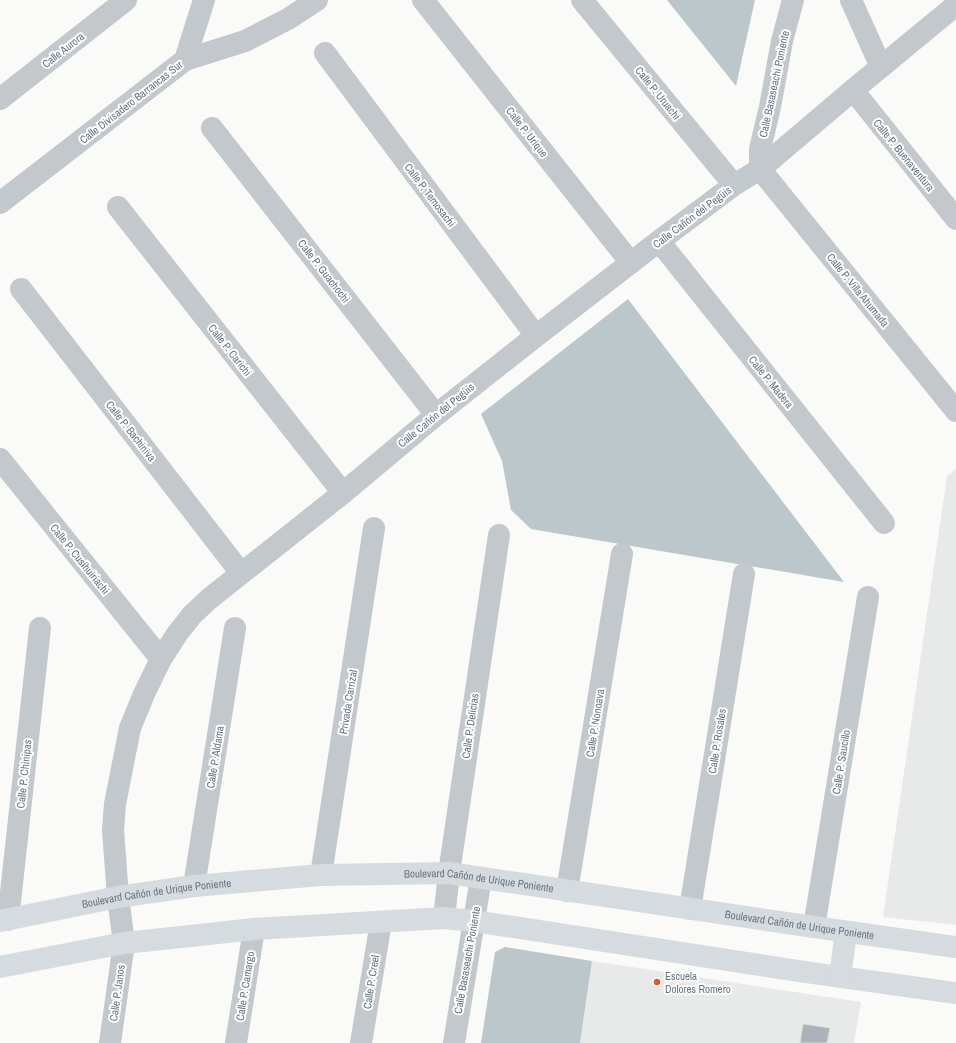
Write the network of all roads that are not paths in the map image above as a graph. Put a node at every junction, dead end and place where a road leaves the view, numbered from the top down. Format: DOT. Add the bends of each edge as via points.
graph roads {
  1 [pos="126,0"];
  2 [pos="204,0"];
  3 [pos="317,0"];
  4 [pos="422,0"];
  5 [pos="582,0"];
  6 [pos="793,0"];
  7 [pos="851,0"];
  8 [pos="955,8"];
  9 [pos="325,53"];
  10 [pos="185,60"];
  11 [pos="881,68"];
  12 [pos="853,90"];
  13 [pos="0,99"];
  14 [pos="212,128"];
  15 [pos="760,169"];
  16 [pos="734,185"];
  17 [pos="0,203"];
  18 [pos="118,207"];
  19 [pos="956,219"];
  20 [pos="659,241"];
  21 [pos="631,263"];
  22 [pos="21,289"];
  23 [pos="536,336"];
  24 [pos="956,411"];
  25 [pos="436,415"];
  26 [pos="0,458"];
  27 [pos="343,493"];
  28 [pos="884,523"];
  29 [pos="374,528"];
  30 [pos="499,535"];
  31 [pos="622,554"];
  32 [pos="241,572"];
  33 [pos="744,574"];
  34 [pos="868,597"];
  35 [pos="40,628"];
  36 [pos="235,628"];
  37 [pos="161,659"];
  38 [pos="449,873"];
  39 [pos="321,875"];
  40 [pos="482,878"];
  41 [pos="194,886"];
  42 [pos="567,891"];
  43 [pos="118,897"];
  44 [pos="690,909"];
  45 [pos="444,918"];
  46 [pos="4,920"];
  47 [pos="474,921"];
  48 [pos="381,922"];
  49 [pos="814,927"];
  50 [pos="254,929"];
  51 [pos="846,932"];
  52 [pos="124,943"];
  53 [pos="956,947"];
  54 [pos="0,967"];
  55 [pos="840,977"];
  56 [pos="956,993"];
  57 [pos="110,1043"];
  58 [pos="236,1043"];
  59 [pos="361,1043"];
  60 [pos="454,1043"];
  1 -- 13 [label="street, Calle Aurora"];
  2 -- 10 [label="street"];
  3 -- 10 [label="street, Calle Divisadero Barrancas Sur" via="288,19 245,41"];
  4 -- 21 [label="street, Calle P. Urique"];
  5 -- 16 [label="street, Calle P. Uruachi"];
  6 -- 15 [label="street, Calle Basaseachi Poniente" via="760,149"];
  7 -- 11 [label="street"];
  8 -- 11 [label="street, Calle Cañón del Pegüis"];
  9 -- 23 [label="street, Calle P. Temosachi"];
  10 -- 17 [label="street, Calle Divisadero Barrancas Sur"];
  11 -- 12 [label="street, Calle Cañón del Pegüis"];
  12 -- 15 [label="street, Calle Cañón del Pegüis"];
  12 -- 19 [label="street, Calle P. Buenaventura"];
  14 -- 25 [label="street, Calle P. Guachochi"];
  15 -- 16 [label="street, Calle Cañón del Pegüis"];
  15 -- 24 [label="street, Calle P. Villa Ahumada"];
  16 -- 20 [label="street, Calle Cañón del Pegüis"];
  18 -- 27 [label="street, Calle P. Carichi"];
  20 -- 21 [label="street, Calle Cañón del Pegüis"];
  20 -- 28 [label="street, Calle P. Madera"];
  21 -- 23 [label="street, Calle Cañón del Pegüis"];
  22 -- 32 [label="street, Calle P. Bachiniva"];
  23 -- 25 [label="street, Calle Cañón del Pegüis"];
  25 -- 27 [label="street, Calle Cañón del Pegüis"];
  26 -- 37 [label="street, Calle P. Cusihuiriachi"];
  27 -- 32 [label="street, Calle Cañón del Pegüis"];
  29 -- 39 [label="street, Privada Carrizal"];
  30 -- 38 [label="street, Calle P. Delicias"];
  31 -- 42 [label="street, Calle P. Nonoava"];
  32 -- 37 [label="street, Calle Cañón del Pegüis" via="192,615"];
  33 -- 44 [label="street, Calle P. Rosales"];
  34 -- 49 [label="street, Calle P. Saucillo"];
  35 -- 46 [label="street, Calle P. Chinipas"];
  36 -- 41 [label="street, Calle P. Aldama"];
  37 -- 43 [label="street, Calle Cañón del Pegüis" via="130,728 115,804 113,830"];
  38 -- 39 [label="main road, Boulevard Cañón de Urique Poniente"];
  38 -- 40 [label="main road, Boulevard Cañón de Urique Poniente"];
  38 -- 45 [label="street, Calle P. Delicias"];
  39 -- 41 [label="main road, Boulevard Cañón de Urique Poniente"];
  40 -- 42 [label="main road, Boulevard Cañón de Urique Poniente"];
  40 -- 47 [label="street, Calle Basaseachi Poniente"];
  41 -- 43 [label="main road, Boulevard Cañón de Urique Poniente"];
  42 -- 44 [label="main road, Boulevard Cañón de Urique Poniente"];
  43 -- 46 [label="main road, Boulevard Cañón de Urique Poniente"];
  43 -- 52 [label="street, Calle Cañón del Pegüis"];
  44 -- 49 [label="main road, Boulevard Cañón de Urique Poniente"];
  45 -- 47 [label="main road"];
  45 -- 48 [label="main road"];
  47 -- 55 [label="main road"];
  47 -- 60 [label="street, Calle Basaseachi Poniente"];
  48 -- 50 [label="main road"];
  48 -- 59 [label="street, Calle P. Creel"];
  49 -- 51 [label="main road, Boulevard Cañón de Urique Poniente"];
  50 -- 52 [label="main road"];
  50 -- 58 [label="street, Calle P. Camargo"];
  51 -- 53 [label="main road, Boulevard Cañón de Urique Poniente"];
  51 -- 55 [label="main road"];
  52 -- 54 [label="main road"];
  52 -- 57 [label="street, Calle P. Janos"];
  55 -- 56 [label="main road"];
}
